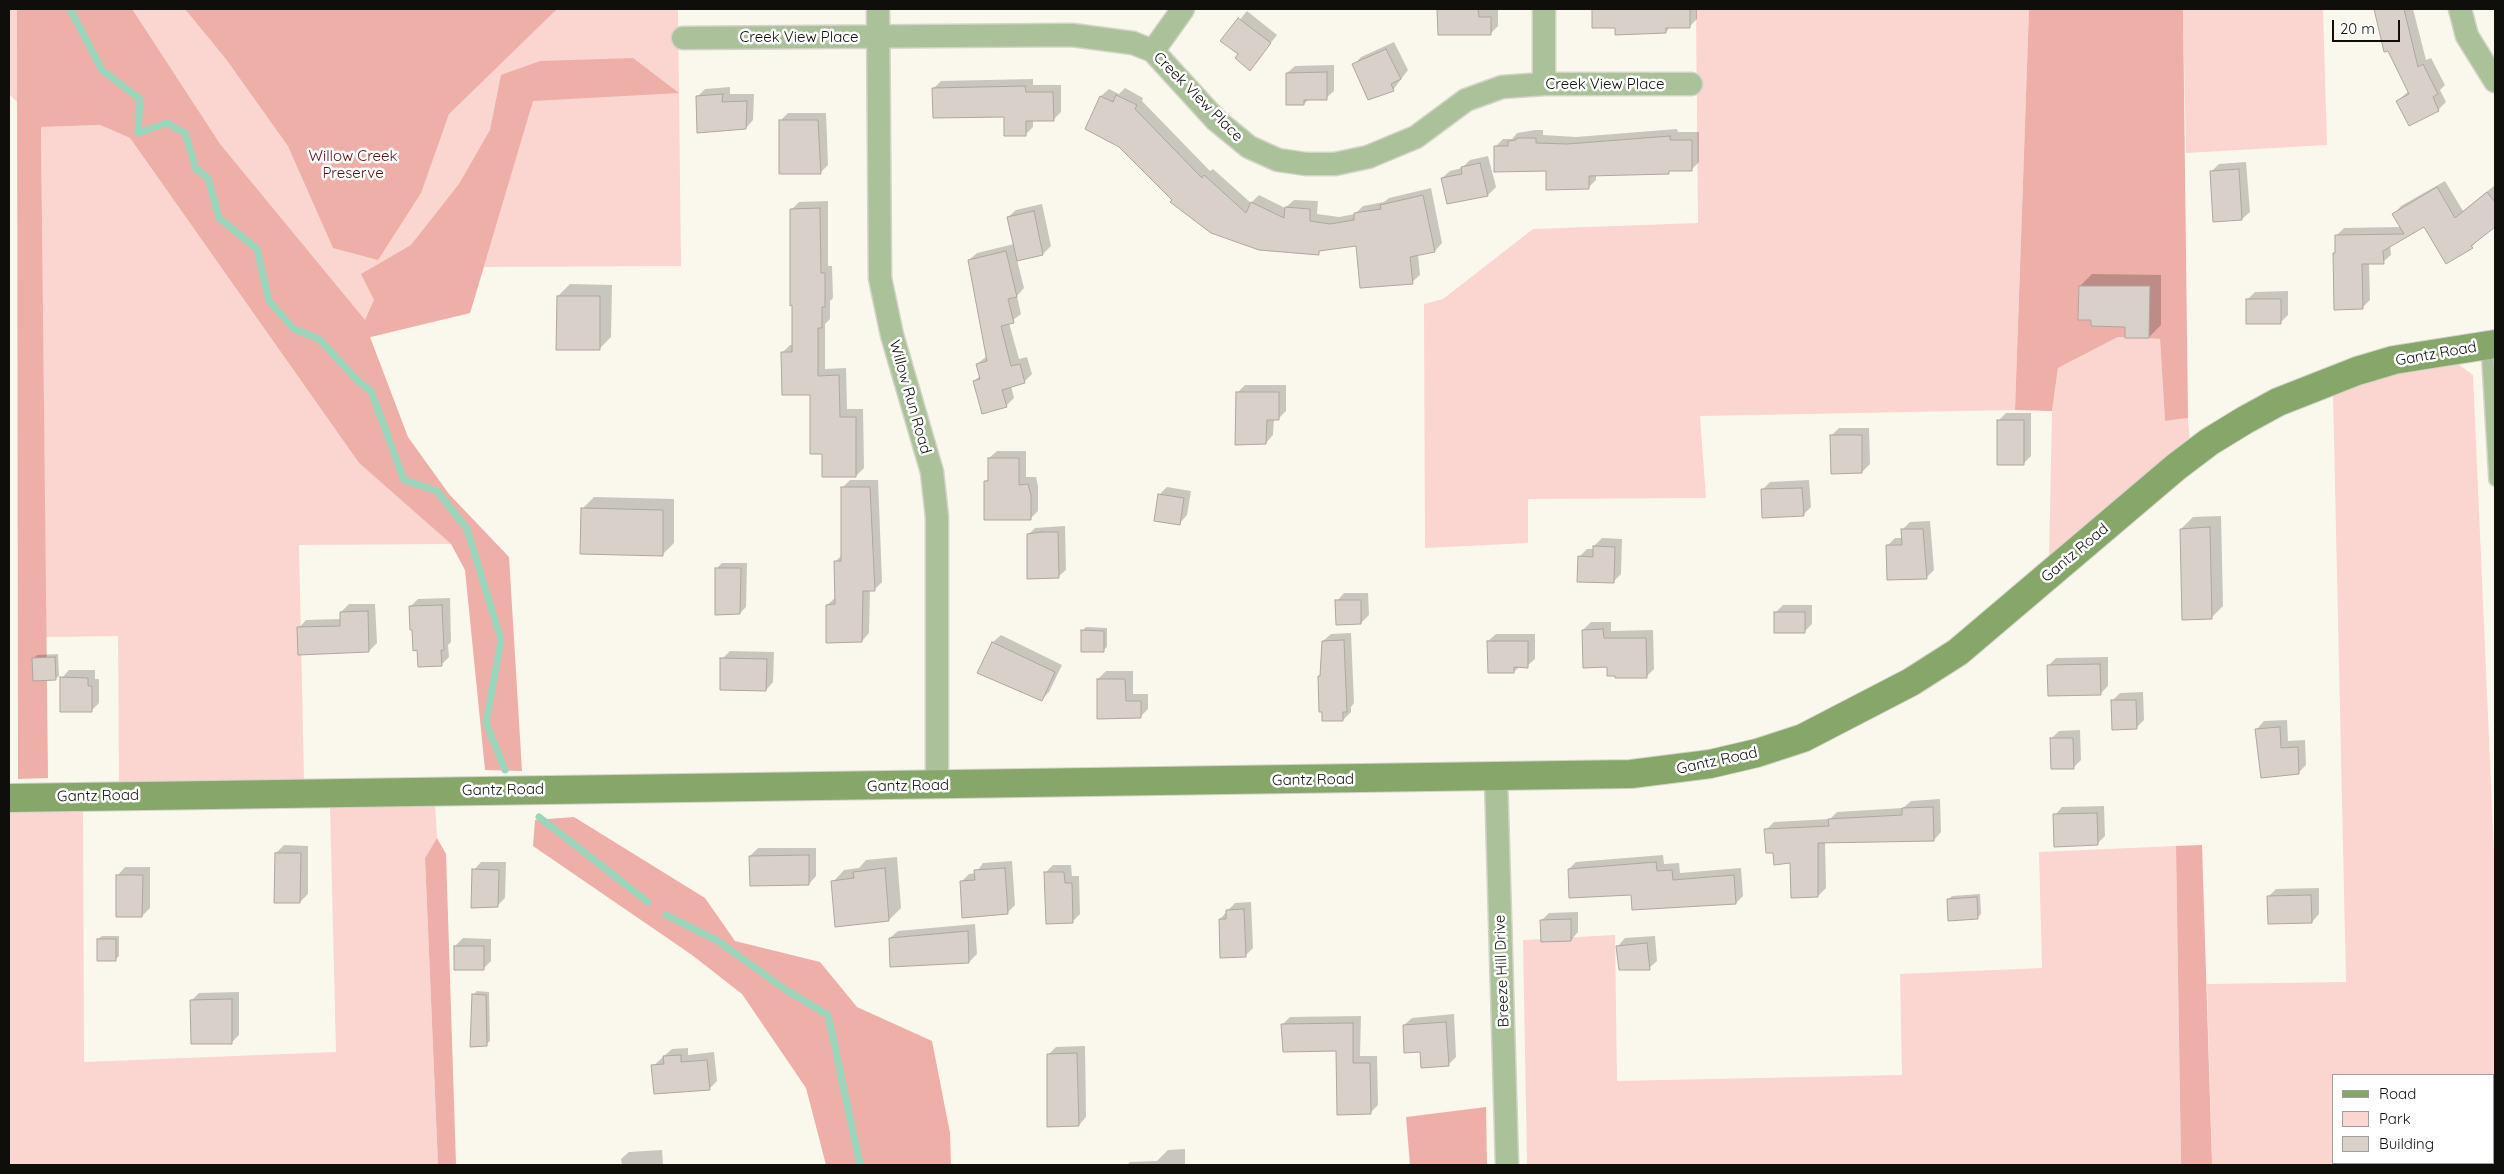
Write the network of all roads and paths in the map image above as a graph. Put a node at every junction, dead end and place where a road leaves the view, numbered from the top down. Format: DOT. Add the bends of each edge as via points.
graph roads {
  1 [pos="878,9"];
  2 [pos="1183,9"];
  3 [pos="1544,9"];
  4 [pos="2460,9"];
  5 [pos="878,37"];
  6 [pos="683,38"];
  7 [pos="1153,51"];
  8 [pos="2495,82"];
  9 [pos="1544,84"];
  10 [pos="1691,84"];
  11 [pos="2491,345"];
  12 [pos="2495,480"];
  13 [pos="1496,777"];
  14 [pos="937,786"];
  15 [pos="9,798"];
  16 [pos="1507,1165"];
  1 -- 5 [label="street, Willow Run Road"];
  2 -- 7 [label="street"];
  3 -- 9 [label="street"];
  4 -- 8 [label="street" via="2467,36"];
  5 -- 6 [label="street, Creek View Place"];
  5 -- 7 [label="street, Creek View Place" via="1072,35 1133,43"];
  5 -- 14 [label="street, Willow Run Road" via="880,278 892,336 932,472 937,517"];
  7 -- 9 [label="street, Creek View Place" via="1216,120 1249,148 1278,160 1306,164 1336,164 1368,157 1416,137 1466,100 1502,87"];
  9 -- 10 [label="street, Creek View Place"];
  11 -- 12 [label="lane"];
  11 -- 13 [label="main road, Gantz Road" via="2394,360 2357,371 2278,402 2245,420 2176,467 1958,652 1887,696 1804,738 1757,753 1670,771"];
  13 -- 14 [label="main road, Gantz Road"];
  13 -- 16 [label="street, Breeze Hill Drive"];
  14 -- 15 [label="main road, Gantz Road"];
}
